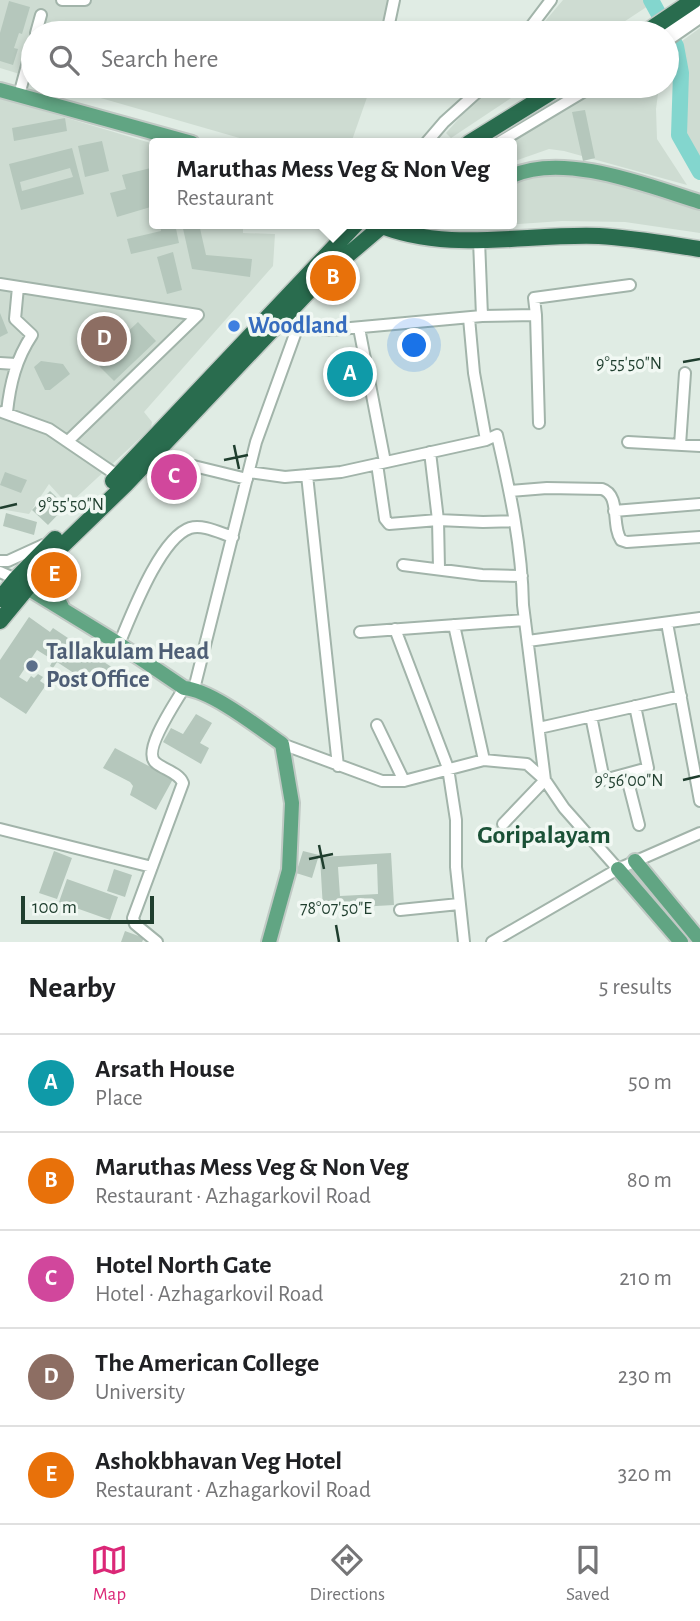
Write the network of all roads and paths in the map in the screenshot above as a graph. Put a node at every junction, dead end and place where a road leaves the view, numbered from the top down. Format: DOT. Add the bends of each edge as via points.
graph roads {
  1 [pos="62,0"];
  2 [pos="85,0"];
  3 [pos="394,0"];
  4 [pos="551,0"];
  5 [pos="694,0"];
  6 [pos="700,9"];
  7 [pos="41,15"];
  8 [pos="700,18"];
  9 [pos="39,21"];
  10 [pos="390,21"];
  11 [pos="535,21"];
  12 [pos="666,21"];
  13 [pos="675,21"];
  14 [pos="679,33"];
  15 [pos="21,88"];
  16 [pos="0,90"];
  17 [pos="19,95"];
  18 [pos="30,98"];
  19 [pos="471,98"];
  20 [pos="542,98"];
  21 [pos="561,98"];
  22 [pos="573,98"];
  23 [pos="174,138"];
  24 [pos="430,138"];
  25 [pos="477,138"];
  26 [pos="499,138"];
  27 [pos="506,138"];
  28 [pos="517,174"];
  29 [pos="700,202"];
  30 [pos="341,229"];
  31 [pos="351,229"];
  32 [pos="370,229"];
  33 [pos="375,229"];
  34 [pos="394,229"];
  35 [pos="479,240"];
  36 [pos="339,241"];
  37 [pos="700,248"];
  38 [pos="0,284"];
  39 [pos="630,285"];
  40 [pos="18,287"];
  41 [pos="536,315"];
  42 [pos="482,316"];
  43 [pos="469,318"];
  44 [pos="293,321"];
  45 [pos="359,328"];
  46 [pos="0,363"];
  47 [pos="16,364"];
  48 [pos="685,373"];
  49 [pos="3,412"];
  50 [pos="539,423"];
  51 [pos="486,440"];
  52 [pos="68,441"];
  53 [pos="628,442"];
  54 [pos="680,445"];
  55 [pos="700,446"];
  56 [pos="159,450"];
  57 [pos="430,452"];
  58 [pos="381,463"];
  59 [pos="248,475"];
  60 [pos="307,475"];
  61 [pos="118,476"];
  62 [pos="510,491"];
  63 [pos="700,505"];
  64 [pos="614,510"];
  65 [pos="438,520"];
  66 [pos="514,521"];
  67 [pos="233,537"];
  68 [pos="700,537"];
  69 [pos="61,541"];
  70 [pos="0,561"];
  71 [pos="403,565"];
  72 [pos="439,568"];
  73 [pos="0,572"];
  74 [pos="522,576"];
  75 [pos="21,583"];
  76 [pos="0,599"];
  77 [pos="64,610"];
  78 [pos="0,614"];
  79 [pos="700,618"];
  80 [pos="525,620"];
  81 [pos="0,621"];
  82 [pos="667,622"];
  83 [pos="454,625"];
  84 [pos="395,629"];
  85 [pos="360,632"];
  86 [pos="528,641"];
  87 [pos="119,644"];
  88 [pos="189,688"];
  89 [pos="681,695"];
  90 [pos="635,706"];
  91 [pos="591,716"];
  92 [pos="377,725"];
  93 [pos="539,728"];
  94 [pos="282,744"];
  95 [pos="484,760"];
  96 [pos="338,766"];
  97 [pos="448,768"];
  98 [pos="626,774"];
  99 [pos="545,780"];
  100 [pos="404,781"];
  101 [pos="700,801"];
  102 [pos="503,824"];
  103 [pos="639,825"];
  104 [pos="0,830"];
  105 [pos="700,834"];
  106 [pos="635,861"];
  107 [pos="152,867"];
  108 [pos="618,869"];
  109 [pos="459,904"];
  110 [pos="400,910"];
  111 [pos="700,940"];
  112 [pos="157,942"];
  113 [pos="270,942"];
  114 [pos="464,942"];
  115 [pos="492,942"];
  116 [pos="681,942"];
  1 -- 2 [label="street"];
  3 -- 10 [label="street"];
  4 -- 11 [label="street"];
  5 -- 12 [label="highway"];
  6 -- 13 [label="street"];
  7 -- 9 [label="street"];
  8 -- 14 [label="street"];
  15 -- 17 [label="street"];
  16 -- 17 [label="main road"];
  18 -- 23 [label="main road"];
  19 -- 24 [label="street"];
  20 -- 25 [label="highway"];
  21 -- 26 [label="street"];
  22 -- 27 [label="street"];
  28 -- 29 [label="main road" via="566,168"];
  30 -- 36 [label="main road"];
  31 -- 36 [label="highway"];
  32 -- 78 [label="street" via="359,234"];
  33 -- 44 [label="highway" via="323,276"];
  34 -- 35 [label="highway"];
  35 -- 37 [label="highway" via="599,236"];
  35 -- 42 [label="street"];
  36 -- 61 [label="highway"];
  38 -- 40 [label="street"];
  39 -- 41 [label="street" via="534,298"];
  40 -- 47 [label="street" via="15,319 32,335"];
  40 -- 52 [label="street" via="198,315"];
  41 -- 42 [label="street"];
  41 -- 50 [label="street"];
  42 -- 43 [label="street"];
  43 -- 45 [label="street"];
  43 -- 51 [label="street"];
  44 -- 45 [label="street" via="329,330"];
  44 -- 56 [label="highway"];
  44 -- 59 [label="street"];
  45 -- 58 [label="street"];
  46 -- 47 [label="street"];
  47 -- 49 [label="street"];
  48 -- 54 [label="street"];
  49 -- 52 [label="street"];
  51 -- 57 [label="street"];
  51 -- 62 [label="street" via="497,435"];
  52 -- 61 [label="street"];
  53 -- 54 [label="street"];
  54 -- 55 [label="street"];
  56 -- 59 [label="street" via="169,460"];
  56 -- 69 [label="highway"];
  57 -- 58 [label="street"];
  57 -- 65 [label="street"];
  58 -- 60 [label="street"];
  58 -- 65 [label="street" via="386,522"];
  59 -- 60 [label="street"];
  59 -- 67 [label="street"];
  60 -- 96 [label="street"];
  61 -- 69 [label="highway"];
  62 -- 64 [label="street" via="602,489 610,493"];
  62 -- 66 [label="street"];
  63 -- 64 [label="street"];
  64 -- 68 [label="street" via="618,537 627,542"];
  65 -- 66 [label="street"];
  65 -- 72 [label="street"];
  66 -- 74 [label="street"];
  67 -- 87 [label="street" via="201,527 189,528 176,537 146,580"];
  67 -- 88 [label="street"];
  69 -- 70 [label="street"];
  69 -- 75 [label="highway"];
  69 -- 77 [label="main road" via="50,573 53,593"];
  71 -- 72 [label="street"];
  72 -- 74 [label="street"];
  73 -- 75 [label="street"];
  74 -- 80 [label="street"];
  75 -- 76 [label="highway"];
  75 -- 77 [label="main road"];
  75 -- 81 [label="highway"];
  77 -- 87 [label="main road"];
  79 -- 82 [label="street"];
  80 -- 83 [label="street"];
  80 -- 86 [label="street"];
  82 -- 86 [label="street"];
  82 -- 89 [label="street"];
  83 -- 84 [label="street"];
  83 -- 95 [label="street"];
  84 -- 85 [label="street"];
  84 -- 97 [label="street"];
  86 -- 93 [label="street"];
  87 -- 88 [label="main road"];
  88 -- 94 [label="main road"];
  88 -- 107 [label="street" via="151,751 153,762 183,783"];
  89 -- 90 [label="street"];
  89 -- 101 [label="street"];
  90 -- 91 [label="street"];
  90 -- 98 [label="street" via="648,768"];
  91 -- 93 [label="street"];
  91 -- 98 [label="street" via="604,780"];
  92 -- 100 [label="street"];
  93 -- 99 [label="street"];
  94 -- 96 [label="street"];
  94 -- 113 [label="main road" via="292,803 289,870"];
  95 -- 97 [label="street"];
  95 -- 99 [label="street" via="527,764"];
  96 -- 100 [label="street" via="382,781"];
  97 -- 100 [label="street"];
  97 -- 109 [label="street" via="456,820"];
  98 -- 103 [label="street"];
  99 -- 102 [label="street"];
  99 -- 108 [label="street"];
  104 -- 107 [label="street"];
  105 -- 106 [label="street"];
  106 -- 108 [label="street"];
  106 -- 111 [label="main road"];
  107 -- 112 [label="street" via="133,918"];
  108 -- 115 [label="street"];
  108 -- 116 [label="main road"];
  109 -- 110 [label="street"];
  109 -- 114 [label="street"];
}
